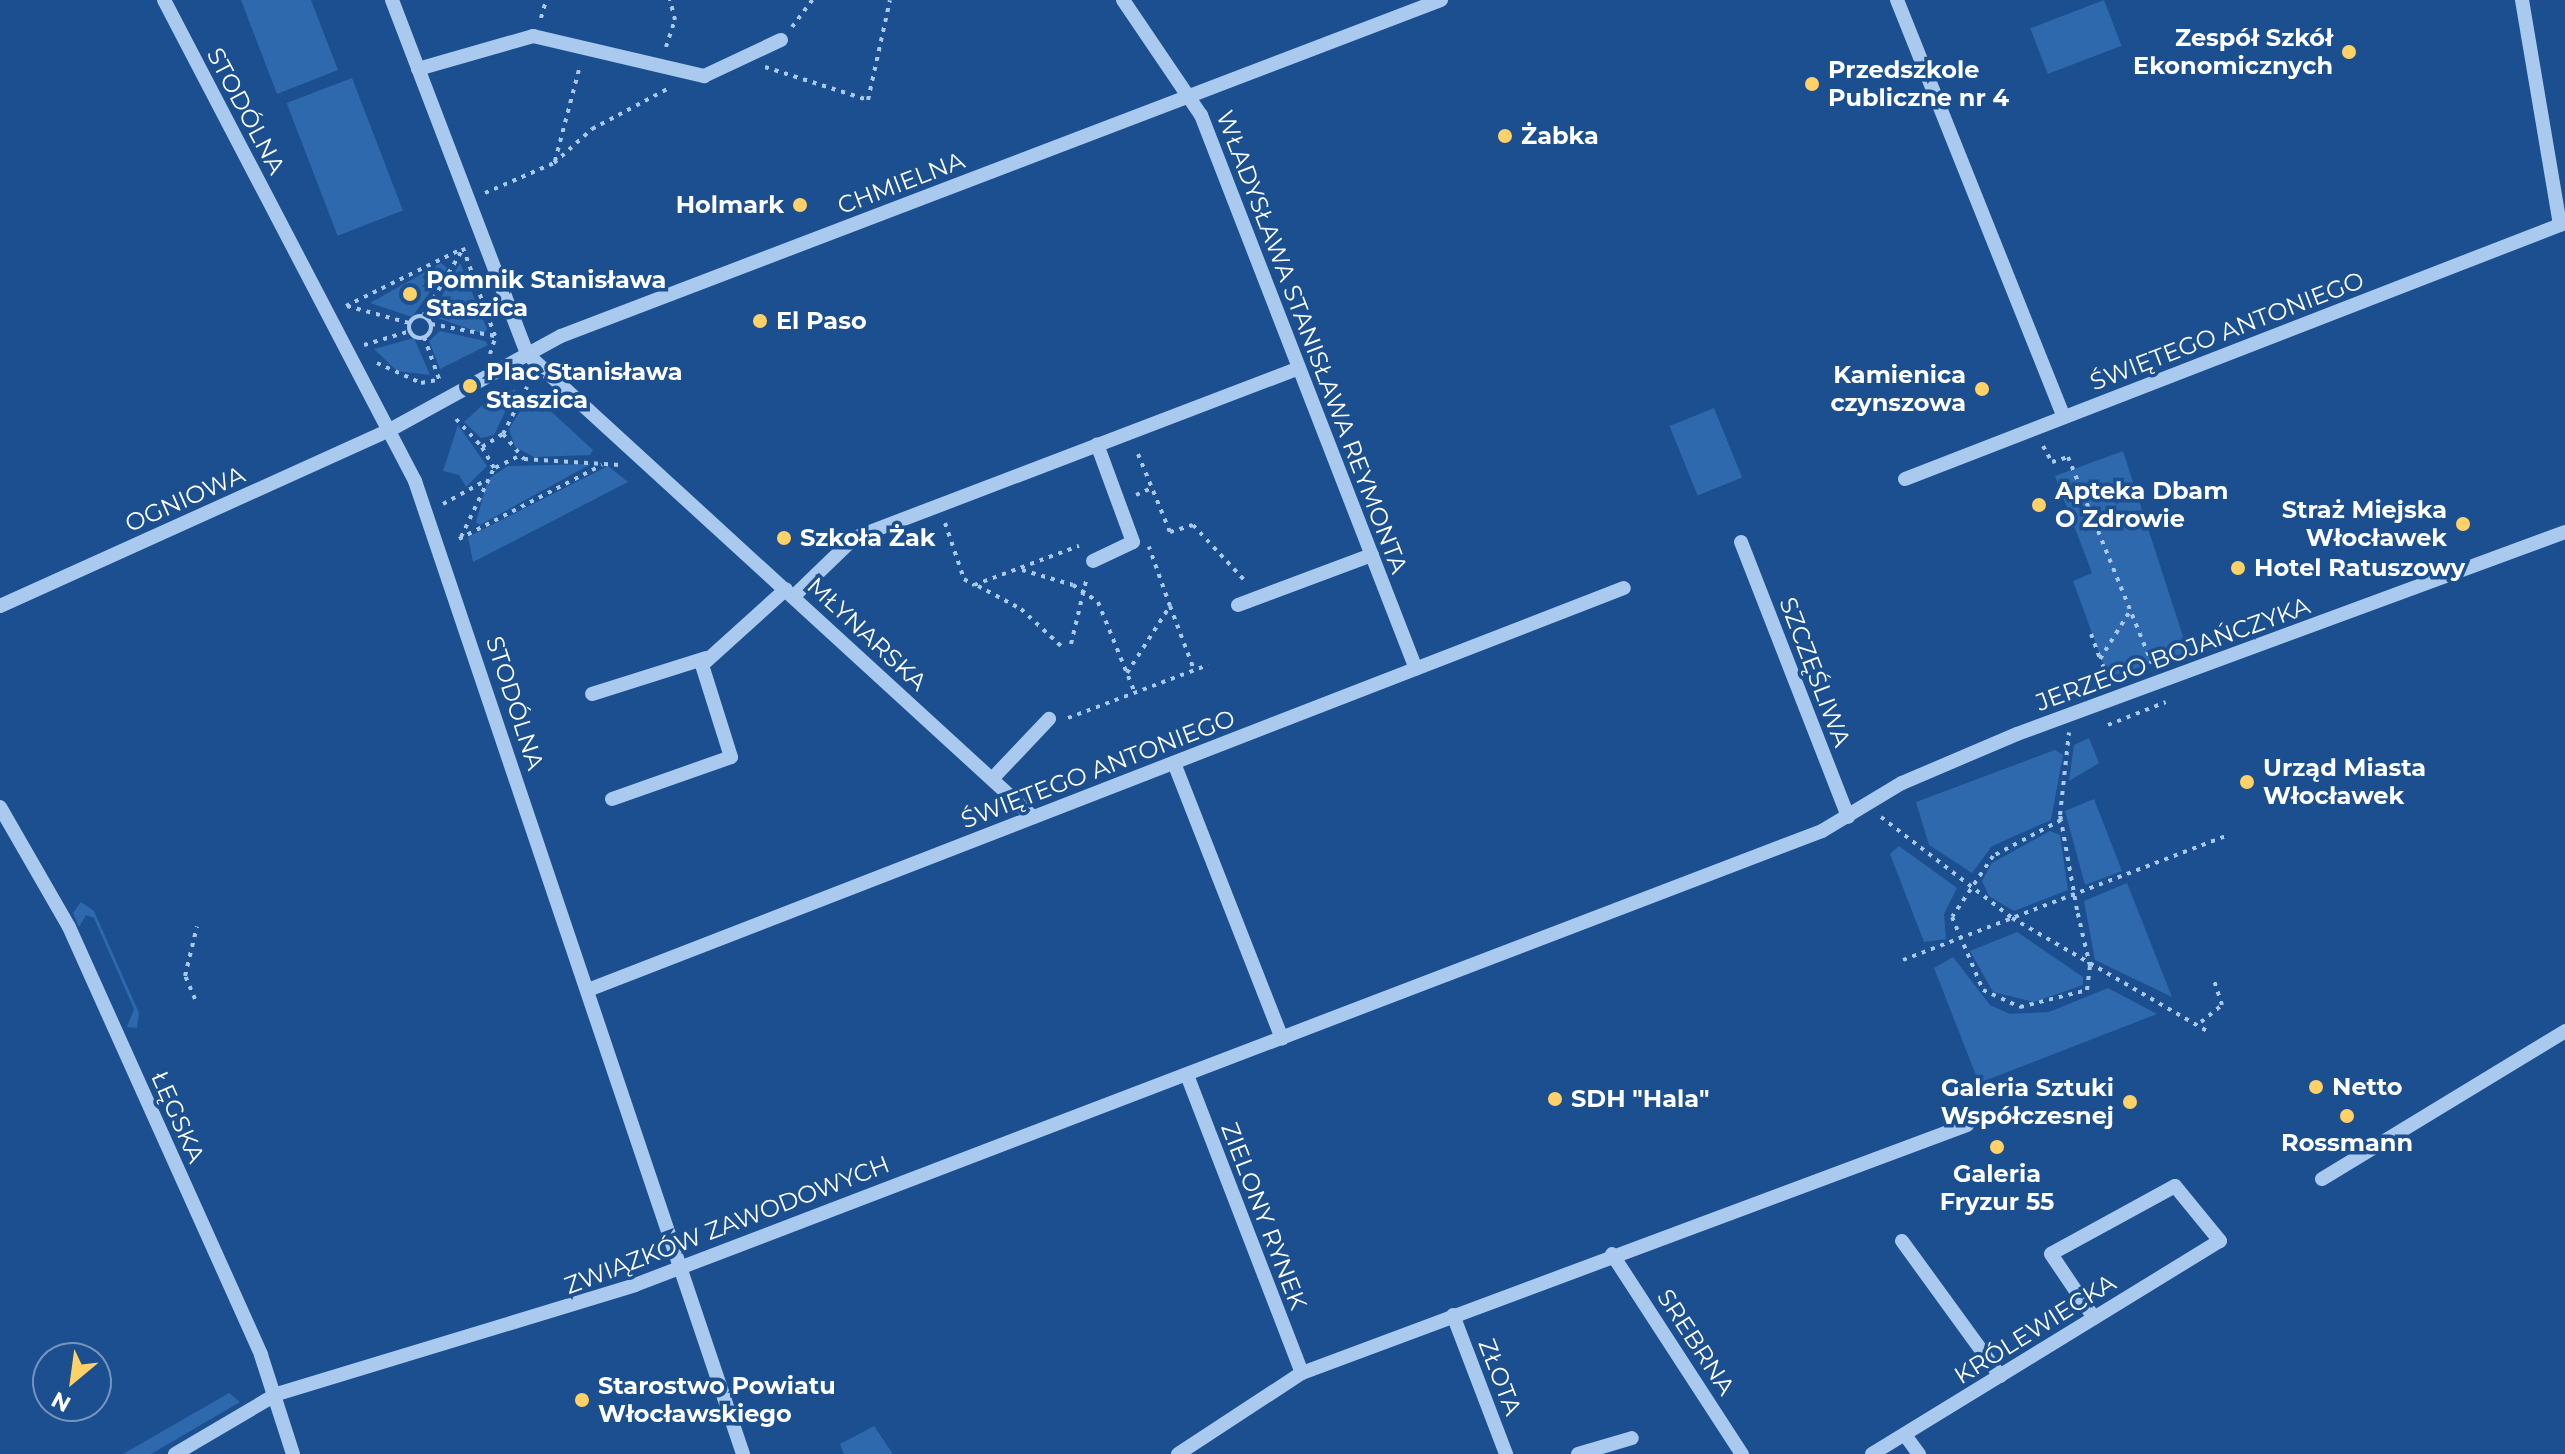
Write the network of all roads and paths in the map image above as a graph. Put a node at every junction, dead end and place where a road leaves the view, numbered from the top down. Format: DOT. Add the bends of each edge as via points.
graph roads {
  1 [pos="164,0"];
  2 [pos="392,0"];
  3 [pos="670,0"];
  4 [pos="812,0"];
  5 [pos="890,0"];
  6 [pos="1123,0"];
  7 [pos="1441,0"];
  8 [pos="1897,0"];
  9 [pos="2522,0"];
  10 [pos="781,40"];
  11 [pos="582,46"];
  12 [pos="745,61"];
  13 [pos="656,68"];
  14 [pos="418,69"];
  15 [pos="691,76"];
  16 [pos="1187,97"];
  17 [pos="554,163"];
  18 [pos="468,200"];
  19 [pos="2562,224"];
  20 [pos="463,248"];
  21 [pos="423,316"];
  22 [pos="409,323"];
  23 [pos="431,324"];
  24 [pos="517,327"];
  25 [pos="410,331"];
  26 [pos="495,336"];
  27 [pos="424,337"];
  28 [pos="527,354"];
  29 [pos="478,360"];
  30 [pos="1299,368"];
  31 [pos="453,373"];
  32 [pos="440,379"];
  33 [pos="527,387"];
  34 [pos="449,397"];
  35 [pos="2064,417"];
  36 [pos="456,419"];
  37 [pos="2034,430"];
  38 [pos="388,431"];
  39 [pos="503,434"];
  40 [pos="1097,444"];
  41 [pos="482,447"];
  42 [pos="1138,454"];
  43 [pos="517,457"];
  44 [pos="611,463"];
  45 [pos="602,464"];
  46 [pos="494,468"];
  47 [pos="1905,479"];
  48 [pos="483,482"];
  49 [pos="1126,484"];
  50 [pos="1152,488"];
  51 [pos="1131,497"];
  52 [pos="446,504"];
  53 [pos="1136,511"];
  54 [pos="944,521"];
  55 [pos="2565,532"];
  56 [pos="1146,538"];
  57 [pos="1741,542"];
  58 [pos="1372,555"];
  59 [pos="1091,557"];
  60 [pos="1019,570"];
  61 [pos="978,586"];
  62 [pos="1624,588"];
  63 [pos="1083,590"];
  64 [pos="790,592"];
  65 [pos="1258,598"];
  66 [pos="1238,605"];
  67 [pos="0,606"];
  68 [pos="1170,606"];
  69 [pos="2130,611"];
  70 [pos="2091,634"];
  71 [pos="1071,644"];
  72 [pos="1062,647"];
  73 [pos="706,658"];
  74 [pos="2100,659"];
  75 [pos="1208,665"];
  76 [pos="1416,669"];
  77 [pos="1194,670"];
  78 [pos="1127,673"];
  79 [pos="2108,677"];
  80 [pos="2159,682"];
  81 [pos="1135,693"];
  82 [pos="592,694"];
  83 [pos="2166,702"];
  84 [pos="2070,714"];
  85 [pos="1044,724"];
  86 [pos="2108,725"];
  87 [pos="1174,763"];
  88 [pos="992,779"];
  89 [pos="612,799"];
  90 [pos="1866,805"];
  91 [pos="0,807"];
  92 [pos="1033,817"];
  93 [pos="1848,817"];
  94 [pos="2061,820"];
  95 [pos="2224,837"];
  96 [pos="1970,885"];
  97 [pos="2075,894"];
  98 [pos="2012,918"];
  99 [pos="197,926"];
  100 [pos="1957,939"];
  101 [pos="1903,960"];
  102 [pos="2090,966"];
  103 [pos="2213,978"];
  104 [pos="588,990"];
  105 [pos="195,999"];
  106 [pos="2201,1022"];
  107 [pos="2565,1031"];
  108 [pos="2209,1032"];
  109 [pos="1282,1039"];
  110 [pos="1187,1075"];
  111 [pos="1967,1125"];
  112 [pos="2322,1179"];
  113 [pos="1902,1241"];
  114 [pos="1612,1254"];
  115 [pos="681,1265"];
  116 [pos="1453,1315"];
  117 [pos="2094,1318"];
  118 [pos="1302,1373"];
  119 [pos="2000,1376"];
  120 [pos="277,1394"];
  121 [pos="1905,1435"];
  122 [pos="1632,1438"];
  123 [pos="175,1454"];
  124 [pos="293,1454"];
  125 [pos="743,1454"];
  126 [pos="1178,1454"];
  127 [pos="1506,1454"];
  128 [pos="1578,1454"];
  129 [pos="1742,1454"];
  130 [pos="1872,1454"];
  131 [pos="1919,1454"];
  1 -- 38 [label="street, STODÓLNA"];
  2 -- 14 [label="street"];
  3 -- 13 [label="path" via="674,33"];
  4 -- 10 [label="path"];
  5 -- 12 [label="path" via="868,100"];
  6 -- 16 [label="street, WŁADYSŁAWA STANISŁAWA REYMONTA"];
  7 -- 16 [label="street, CHMIELNA"];
  8 -- 35 [label="street"];
  9 -- 19 [label="street"];
  10 -- 12 [label="street"];
  11 -- 13 [label="street"];
  11 -- 14 [label="street" via="517,38"];
  11 -- 17 [label="path" via="578,89"];
  12 -- 15 [label="street"];
  13 -- 15 [label="street"];
  14 -- 18 [label="street"];
  15 -- 17 [label="path" via="592,129"];
  16 -- 28 [label="street, CHMIELNA"];
  16 -- 30 [label="street, WŁADYSŁAWA STANISŁAWA REYMONTA" via="1201,115"];
  17 -- 18 [label="path"];
  18 -- 24 [label="street"];
  19 -- 35 [label="street, ŚWIĘTEGO ANTONIEGO"];
  20 -- 21 [label="path"];
  20 -- 22 [label="path" via="346,306"];
  20 -- 26 [label="path"];
  21 -- 22 [label="path"];
  21 -- 23 [label="path"];
  22 -- 25 [label="path"];
  23 -- 26 [label="path"];
  23 -- 27 [label="path"];
  24 -- 26 [label="path"];
  24 -- 28 [label="street"];
  25 -- 27 [label="path"];
  25 -- 32 [label="path" via="365,346 398,377"];
  26 -- 29 [label="path" via="490,354"];
  27 -- 32 [label="path"];
  28 -- 34 [label="street, CHMIELNA"];
  28 -- 64 [label="street, MŁYNARSKA"];
  30 -- 40 [label="street"];
  30 -- 58 [label="street, WŁADYSŁAWA STANISŁAWA REYMONTA"];
  31 -- 32 [label="path"];
  32 -- 34 [label="path"];
  33 -- 39 [label="path"];
  34 -- 38 [label="street, CHMIELNA"];
  35 -- 37 [label="street, ŚWIĘTEGO ANTONIEGO"];
  36 -- 41 [label="path"];
  37 -- 47 [label="street, ŚWIĘTEGO ANTONIEGO"];
  37 -- 69 [label="path" via="2052,462 2068,457"];
  38 -- 67 [label="street, OGNIOWA"];
  38 -- 104 [label="street, STODÓLNA" via="438,540"];
  39 -- 41 [label="path"];
  39 -- 43 [label="path"];
  40 -- 59 [label="street" via="1133,542"];
  40 -- 64 [label="street" via="854,538"];
  41 -- 46 [label="path"];
  42 -- 50 [label="path"];
  43 -- 45 [label="path"];
  43 -- 46 [label="path"];
  44 -- 45 [label="path"];
  45 -- 48 [label="path" via="459,539 470,527"];
  46 -- 48 [label="path"];
  48 -- 52 [label="path"];
  49 -- 51 [label="path"];
  50 -- 51 [label="path"];
  50 -- 65 [label="path" via="1170,532 1193,525 1218,545"];
  51 -- 53 [label="path"];
  54 -- 61 [label="path" via="964,579"];
  55 -- 80 [label="street, JERZEGO BOJAŃCZYKA"];
  56 -- 68 [label="path"];
  57 -- 93 [label="street, SZCZĘŚLIWA"];
  58 -- 65 [label="street"];
  58 -- 76 [label="street, WŁADYSŁAWA STANISŁAWA REYMONTA"];
  59 -- 60 [label="path" via="1087,543"];
  59 -- 63 [label="path"];
  60 -- 61 [label="path"];
  60 -- 63 [label="path"];
  61 -- 72 [label="path" via="1021,609"];
  62 -- 76 [label="street, ŚWIĘTEGO ANTONIEGO"];
  63 -- 71 [label="path"];
  63 -- 78 [label="path" via="1098,602"];
  64 -- 73 [label="street"];
  64 -- 88 [label="street, MŁYNARSKA"];
  65 -- 66 [label="street"];
  68 -- 77 [label="path"];
  68 -- 78 [label="path"];
  69 -- 74 [label="path"];
  69 -- 80 [label="path"];
  70 -- 74 [label="path"];
  73 -- 82 [label="street"];
  73 -- 89 [label="street" via="702,676 731,757"];
  74 -- 79 [label="path"];
  75 -- 77 [label="path"];
  76 -- 87 [label="street, ŚWIĘTEGO ANTONIEGO"];
  77 -- 81 [label="path"];
  78 -- 81 [label="path"];
  80 -- 84 [label="street, JERZEGO BOJAŃCZYKA"];
  81 -- 85 [label="path"];
  83 -- 86 [label="path"];
  84 -- 90 [label="street, JERZEGO BOJAŃCZYKA" via="1938,767"];
  84 -- 94 [label="path"];
  85 -- 88 [label="street"];
  87 -- 92 [label="street, ŚWIĘTEGO ANTONIEGO"];
  87 -- 109 [label="street"];
  88 -- 92 [label="street, MŁYNARSKA"];
  90 -- 93 [label="street, JERZEGO BOJAŃCZYKA"];
  90 -- 96 [label="path"];
  91 -- 120 [label="street, ŁĘGSKA" via="69,927"];
  92 -- 104 [label="street, ŚWIĘTEGO ANTONIEGO"];
  93 -- 109 [label="street"];
  94 -- 96 [label="path" via="1993,856"];
  94 -- 97 [label="path"];
  95 -- 97 [label="path"];
  96 -- 98 [label="path"];
  96 -- 100 [label="path" via="1952,917"];
  97 -- 98 [label="path"];
  97 -- 102 [label="path"];
  98 -- 100 [label="path"];
  98 -- 102 [label="path"];
  99 -- 105 [label="path" via="185,976"];
  100 -- 101 [label="path"];
  100 -- 102 [label="path" via="1983,990 2020,1007 2087,990"];
  102 -- 106 [label="path"];
  103 -- 106 [label="path" via="2222,1005"];
  104 -- 115 [label="street, STODÓLNA"];
  106 -- 108 [label="path"];
  107 -- 112 [label="street"];
  109 -- 110 [label="street"];
  110 -- 115 [label="street, ZWIĄZKÓW ZAWODOWYCH"];
  110 -- 118 [label="street, ZIELONY RYNEK"];
  111 -- 114 [label="street"];
  113 -- 119 [label="street"];
  114 -- 116 [label="street"];
  114 -- 129 [label="street, SREBRNA"];
  115 -- 120 [label="street, ZWIĄZKÓW ZAWODOWYCH" via="527,1323"];
  115 -- 125 [label="street, STODÓLNA"];
  116 -- 118 [label="street"];
  116 -- 127 [label="street, ZŁOTA"];
  117 -- 117 [label="street, KRÓLEWIECKA" via="2220,1241 2175,1186 2051,1254"];
  117 -- 119 [label="street, KRÓLEWIECKA"];
  118 -- 126 [label="street"];
  119 -- 121 [label="street, KRÓLEWIECKA"];
  120 -- 123 [label="street, ZWIĄZKÓW ZAWODOWYCH"];
  120 -- 124 [label="street, ŁĘGSKA"];
  121 -- 130 [label="street, KRÓLEWIECKA"];
  121 -- 131 [label="street"];
  122 -- 128 [label="street"];
}
